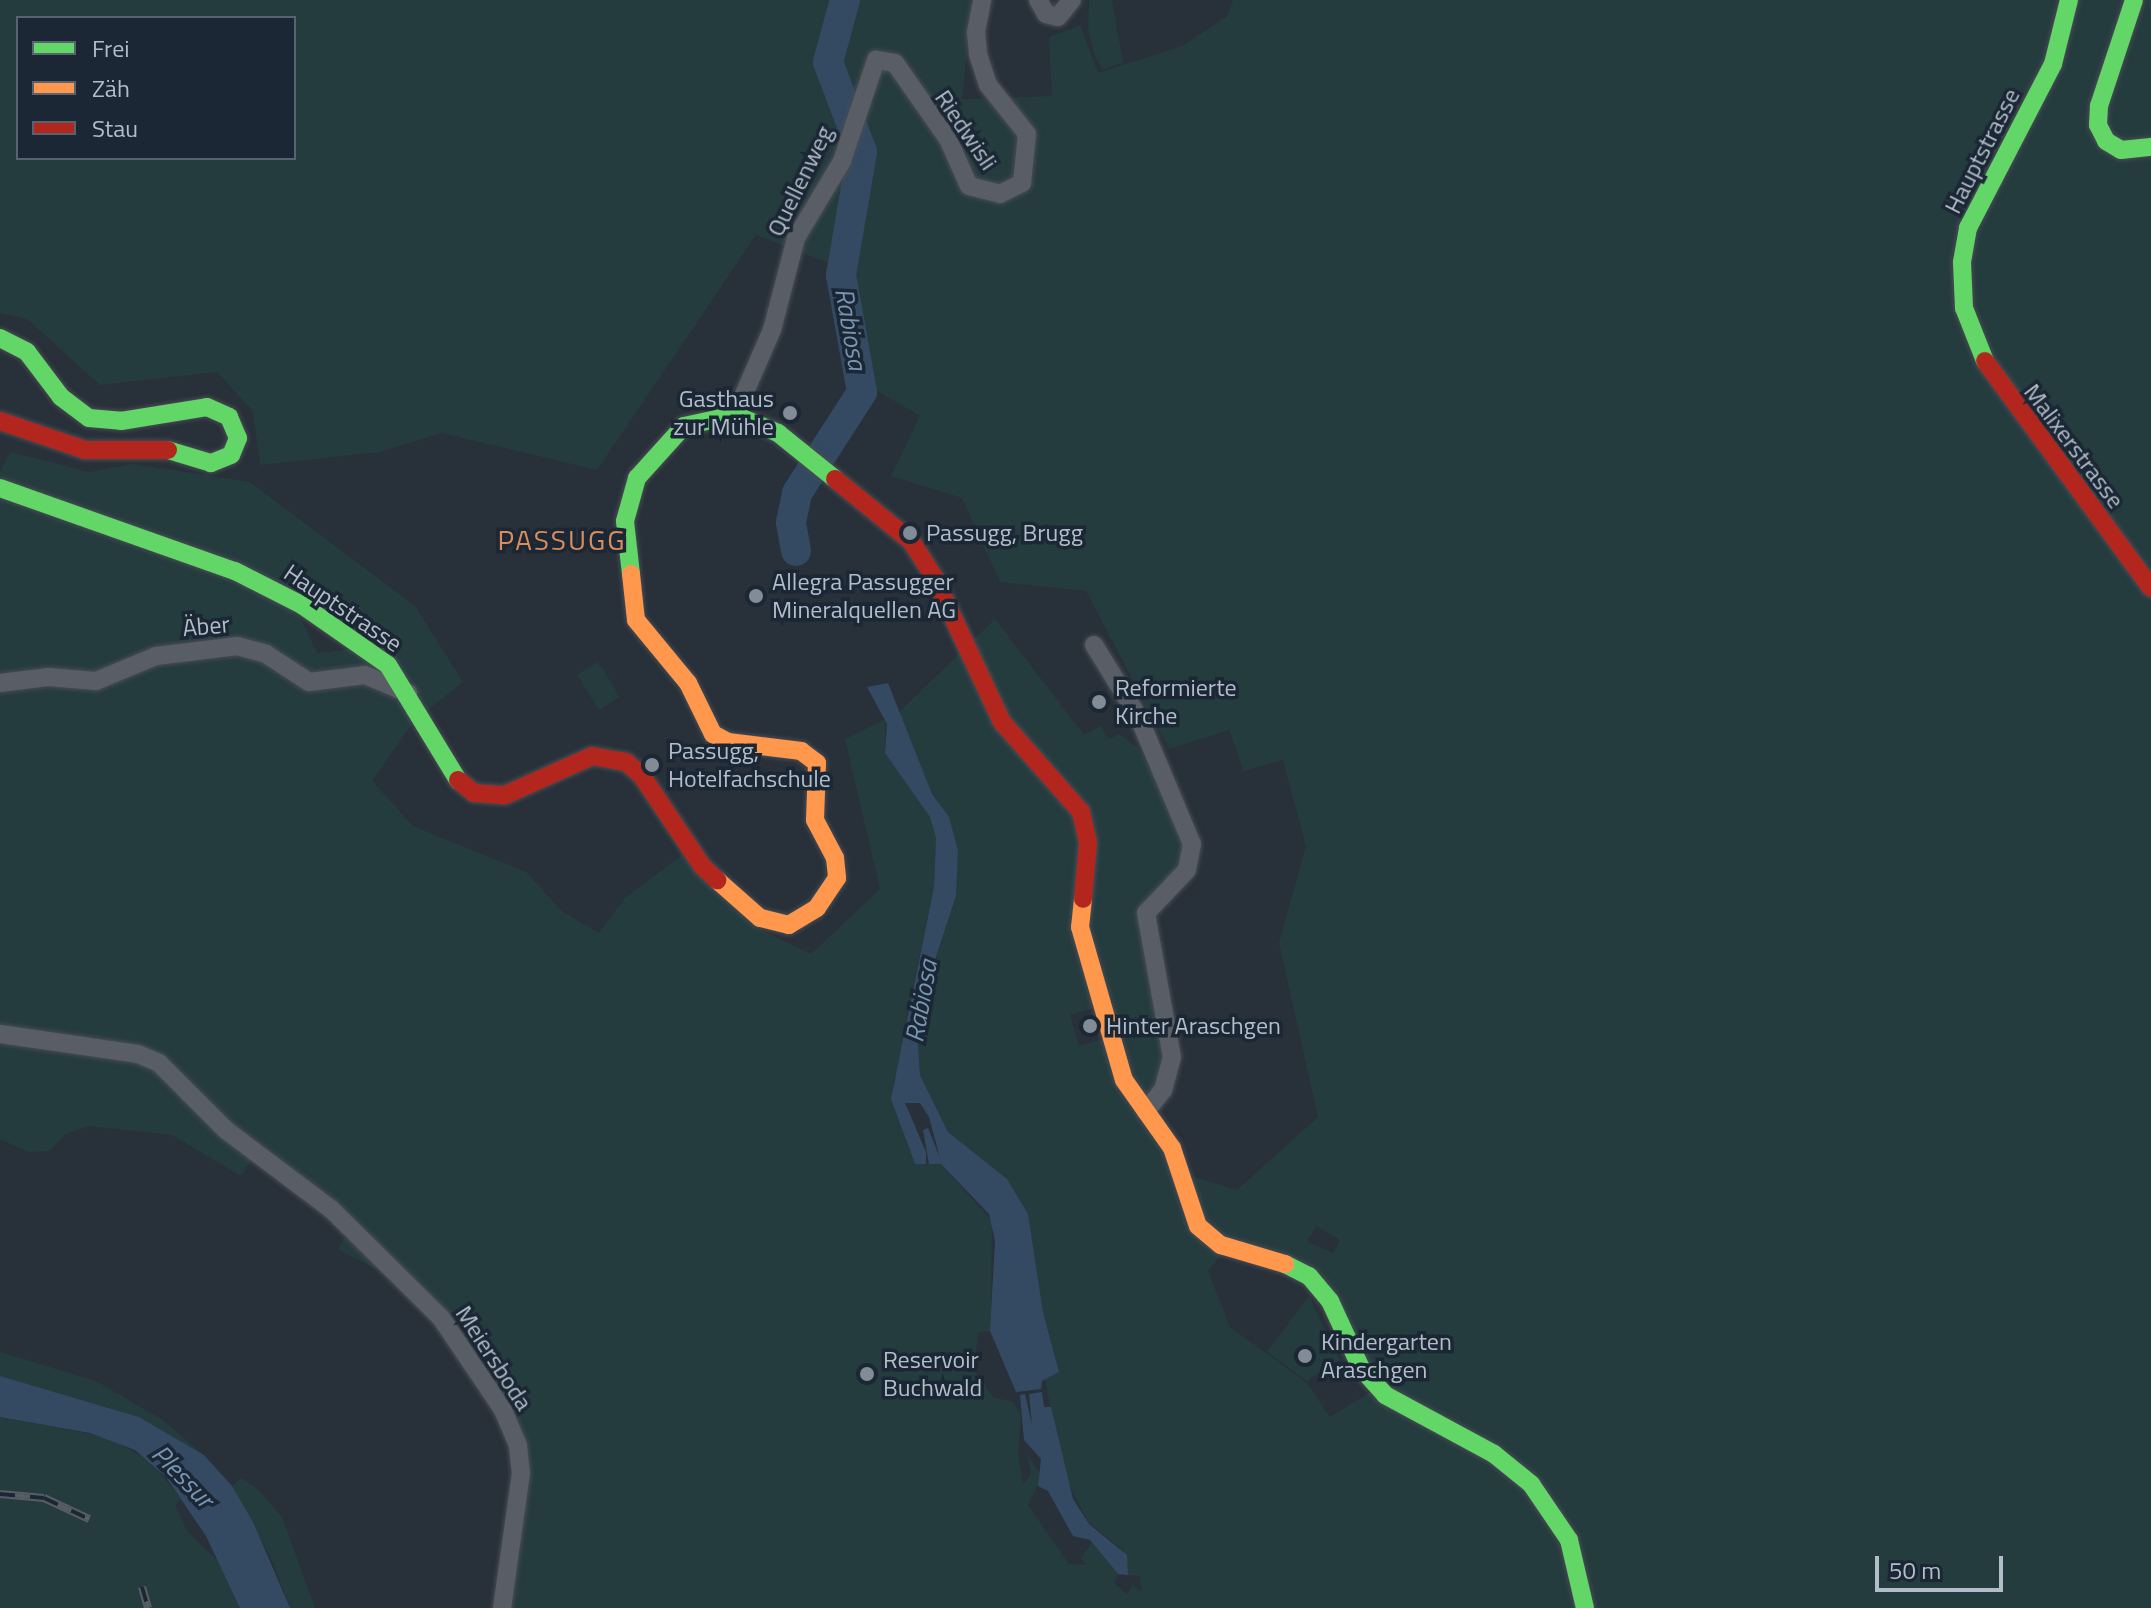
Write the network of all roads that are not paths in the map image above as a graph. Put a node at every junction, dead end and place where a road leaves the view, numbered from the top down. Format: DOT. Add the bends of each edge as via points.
graph roads {
  1 [pos="982,0"];
  2 [pos="1038,0"];
  3 [pos="1072,0"];
  4 [pos="2069,0"];
  5 [pos="2134,0"];
  6 [pos="878,58"];
  7 [pos="2151,147"];
  8 [pos="1969,327"];
  9 [pos="0,338"];
  10 [pos="735,415"];
  11 [pos="0,421"];
  12 [pos="0,488"];
  13 [pos="2151,588"];
  14 [pos="1094,645"];
  15 [pos="0,683"];
  16 [pos="408,693"];
  17 [pos="0,1034"];
  18 [pos="1145,1112"];
  19 [pos="502,1608"];
  20 [pos="1585,1608"];
  1 -- 6 [label="street, Riedwisli" via="976,32 984,78 1016,114 1028,140 1025,177 1013,190 991,193 969,186 948,139 895,63"];
  2 -- 3 [label="street" via="1046,14 1058,17"];
  4 -- 8 [label="street, Hauptstrasse" via="2053,64 1968,228 1961,279"];
  5 -- 7 [label="street" via="2099,106 2098,125 2106,141 2121,150"];
  6 -- 10 [label="street, Quellenweg" via="847,146 796,238 772,330"];
  8 -- 13 [label="street, Malixerstrasse" via="2002,389"];
  9 -- 11 [label="street" via="27,352 61,397 89,418 121,421 207,407 229,417 238,438 231,455 211,463 160,447 85,450"];
  10 -- 16 [label="street, Hauptstrasse" via="684,426 637,478 625,521 633,608 647,638 688,683 713,734 739,744 791,748 814,758 820,777 815,820 837,864 836,884 799,921 769,923 694,858 642,776 626,762 592,756 505,795 474,793 451,775"];
  10 -- 18 [label="street" via="757,420 788,441 916,547 1002,722 1081,812 1088,843 1080,901 1083,943 1124,1080"];
  12 -- 16 [label="street, Hauptstrasse" via="270,586 382,659"];
  14 -- 18 [label="street" via="1139,718 1192,844 1187,870 1146,913 1172,1057 1163,1090"];
  15 -- 16 [label="street, Äber" via="48,677 96,681 156,656 237,646 266,654 309,682 365,675"];
  17 -- 19 [label="street, Meiersboda" via="138,1054 159,1063 226,1130 331,1209 454,1335 513,1432 521,1473"];
  18 -- 20 [label="street" via="1172,1148 1188,1208 1203,1232 1227,1248 1282,1262 1309,1276 1330,1301 1354,1357 1385,1395 1494,1454 1539,1492 1569,1540"];
}
